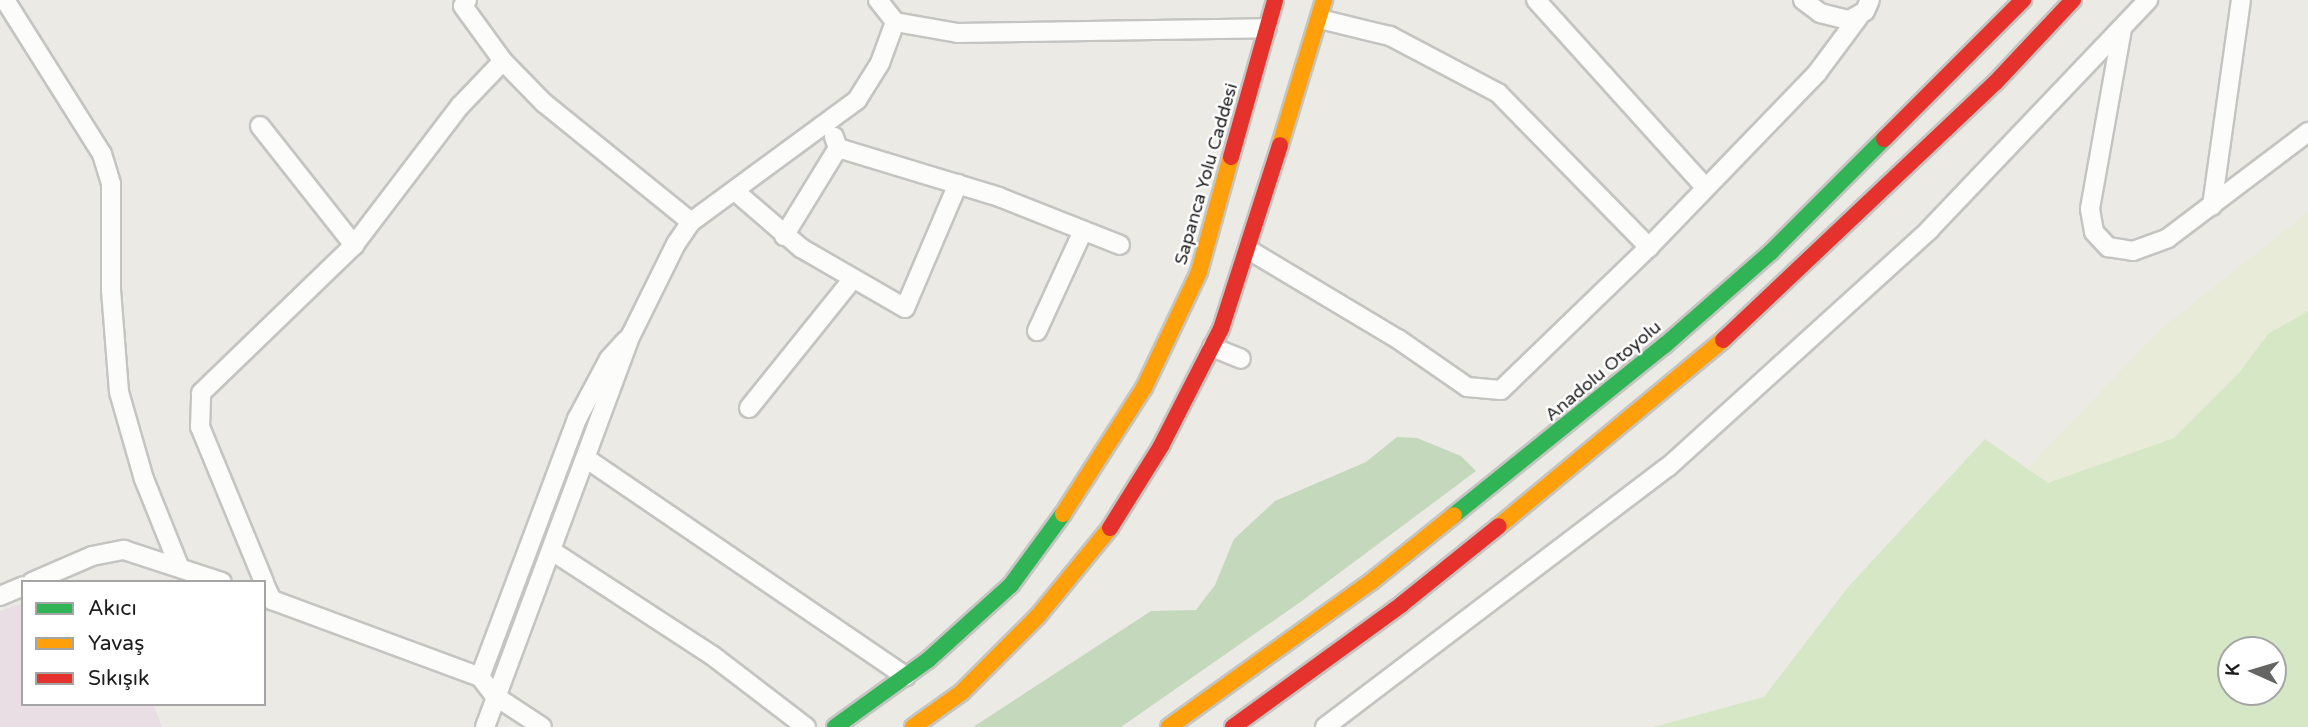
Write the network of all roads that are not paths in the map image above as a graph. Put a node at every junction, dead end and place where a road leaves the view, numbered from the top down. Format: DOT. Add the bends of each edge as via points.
graph roads {
  1 [pos="5,0"];
  2 [pos="878,0"];
  3 [pos="1275,0"];
  4 [pos="1324,0"];
  5 [pos="1536,0"];
  6 [pos="1803,0"];
  7 [pos="1870,0"];
  8 [pos="2022,0"];
  9 [pos="2073,0"];
  10 [pos="2148,0"];
  11 [pos="2241,0"];
  12 [pos="463,2"];
  13 [pos="1858,18"];
  14 [pos="1320,19"];
  15 [pos="895,22"];
  16 [pos="1267,29"];
  17 [pos="2122,29"];
  18 [pos="503,61"];
  19 [pos="829,123"];
  20 [pos="260,126"];
  21 [pos="2308,132"];
  22 [pos="838,148"];
  23 [pos="958,184"];
  24 [pos="1705,187"];
  25 [pos="736,192"];
  26 [pos="2212,206"];
  27 [pos="691,222"];
  28 [pos="1083,231"];
  29 [pos="784,236"];
  30 [pos="354,245"];
  31 [pos="1120,245"];
  32 [pos="1649,247"];
  33 [pos="1249,250"];
  34 [pos="852,280"];
  35 [pos="1037,331"];
  36 [pos="631,335"];
  37 [pos="1212,347"];
  38 [pos="1241,359"];
  39 [pos="749,408"];
  40 [pos="587,459"];
  41 [pos="552,551"];
  42 [pos="179,566"];
  43 [pos="37,580"];
  44 [pos="217,580"];
  45 [pos="263,580"];
  46 [pos="21,587"];
  47 [pos="0,596"];
  48 [pos="268,598"];
  49 [pos="480,677"];
  50 [pos="906,677"];
  51 [pos="495,696"];
  52 [pos="485,727"];
  53 [pos="542,727"];
  54 [pos="806,727"];
  55 [pos="835,727"];
  56 [pos="914,727"];
  57 [pos="1169,727"];
  58 [pos="1233,727"];
  59 [pos="1325,727"];
  1 -- 42 [label="street" via="102,154 111,184 113,341 120,392 144,480"];
  2 -- 15 [label="street"];
  3 -- 16 [label="highway, Sapanca Yolu Caddesi"];
  4 -- 14 [label="highway"];
  5 -- 24 [label="street"];
  6 -- 13 [label="street" via="1832,18"];
  7 -- 13 [label="street"];
  8 -- 57 [label="highway, Anadolu Otoyolu" via="1772,252 1665,345 1372,581"];
  9 -- 58 [label="highway" via="1995,83 1689,372 1413,596"];
  10 -- 17 [label="street"];
  11 -- 26 [label="street"];
  12 -- 18 [label="street"];
  13 -- 24 [label="street" via="1817,73"];
  14 -- 32 [label="street" via="1390,36 1498,93"];
  14 -- 33 [label="highway"];
  15 -- 16 [label="street" via="981,35"];
  15 -- 19 [label="street" via="867,88"];
  16 -- 50 [label="highway, Sapanca Yolu Caddesi" via="1199,272 1144,388 1090,478 1011,585"];
  17 -- 26 [label="street" via="2090,209 2094,232 2108,247 2133,251 2168,238"];
  17 -- 59 [label="street" via="1929,230 1668,467"];
  18 -- 27 [label="street" via="544,103"];
  18 -- 30 [label="street" via="460,106"];
  19 -- 22 [label="street"];
  19 -- 25 [label="street"];
  20 -- 30 [label="street"];
  21 -- 26 [label="street"];
  22 -- 23 [label="street"];
  22 -- 29 [label="street"];
  23 -- 28 [label="street"];
  23 -- 34 [label="street" via="905,308"];
  24 -- 32 [label="street"];
  25 -- 27 [label="street"];
  25 -- 29 [label="street"];
  27 -- 36 [label="street"];
  28 -- 31 [label="street"];
  28 -- 35 [label="street"];
  29 -- 34 [label="street"];
  30 -- 45 [label="street" via="209,383 198,403 200,427"];
  32 -- 33 [label="street" via="1531,364 1501,390 1492,392 1467,387 1398,339"];
  33 -- 37 [label="highway"];
  34 -- 39 [label="street"];
  36 -- 40 [label="street"];
  36 -- 49 [label="street" via="609,359 577,418"];
  37 -- 38 [label="street"];
  37 -- 56 [label="highway" via="1161,446 1104,537 1038,616 972,682"];
  40 -- 41 [label="street"];
  40 -- 50 [label="street"];
  41 -- 51 [label="street"];
  41 -- 54 [label="street" via="713,656"];
  42 -- 43 [label="street" via="139,552 111,551"];
  42 -- 44 [label="street"];
  46 -- 47 [label="street"];
  48 -- 49 [label="street"];
  49 -- 51 [label="street"];
  50 -- 55 [label="highway, Sapanca Yolu Caddesi"];
  51 -- 52 [label="street"];
  51 -- 53 [label="street"];
}
